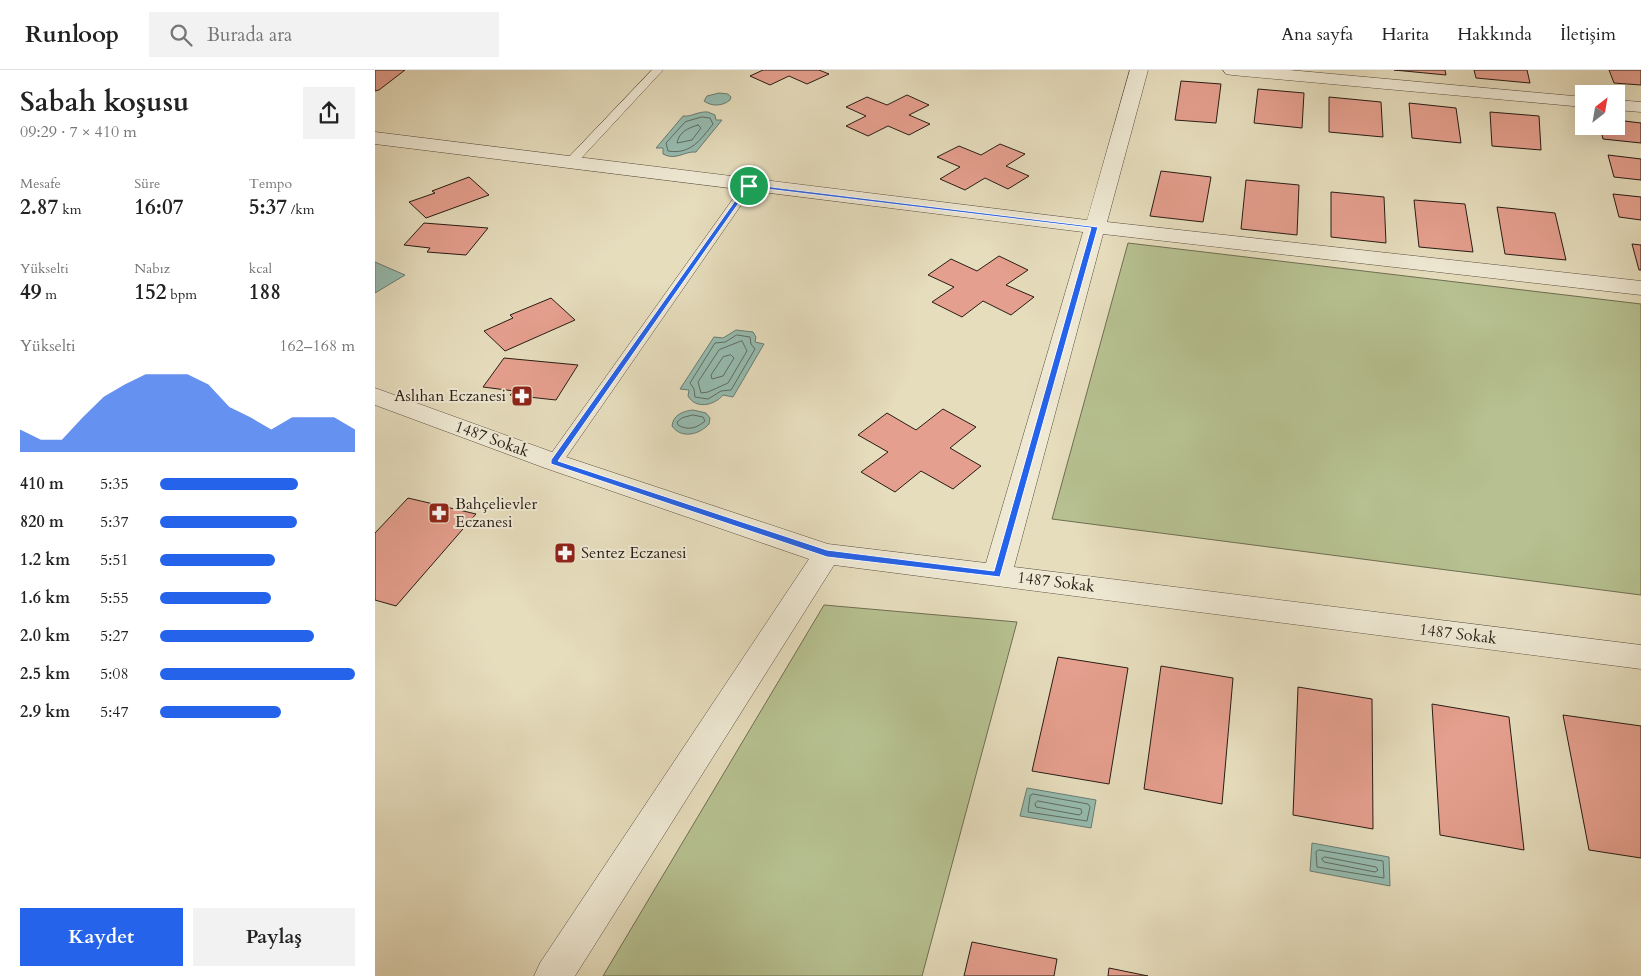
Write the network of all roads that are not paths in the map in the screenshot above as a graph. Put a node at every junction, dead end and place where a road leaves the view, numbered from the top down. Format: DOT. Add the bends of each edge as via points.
graph roads {
  1 [pos="658,70"];
  2 [pos="1139,70"];
  3 [pos="1232,70"];
  4 [pos="1575,101"];
  5 [pos="1625,106"];
  6 [pos="1641,107"];
  7 [pos="375,138"];
  8 [pos="570,163"];
  9 [pos="749,186"];
  10 [pos="1095,227"];
  11 [pos="1641,288"];
  12 [pos="375,396"];
  13 [pos="554,462"];
  14 [pos="827,554"];
  15 [pos="997,575"];
  16 [pos="1641,657"];
  17 [pos="553,976"];
  1 -- 8 [label="lane"];
  2 -- 10 [label="street"];
  3 -- 4 [label="street"];
  5 -- 6 [label="street"];
  7 -- 8 [label="street"];
  8 -- 9 [label="street"];
  9 -- 10 [label="street"];
  9 -- 13 [label="lane"];
  10 -- 11 [label="street"];
  10 -- 15 [label="street"];
  12 -- 13 [label="street, 1487 Sokak"];
  13 -- 14 [label="street, 1487 Sokak"];
  14 -- 15 [label="street, 1487 Sokak"];
  14 -- 17 [label="street"];
  15 -- 16 [label="street, 1487 Sokak"];
}
